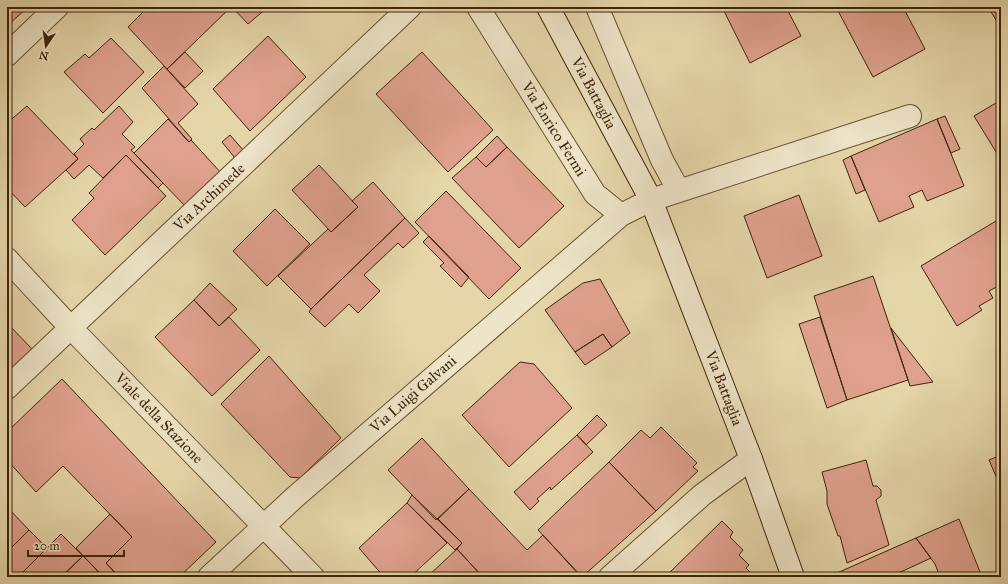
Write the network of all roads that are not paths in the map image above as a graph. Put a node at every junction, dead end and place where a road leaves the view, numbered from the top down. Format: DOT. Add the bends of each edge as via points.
graph roads {
  1 [pos="57,7"];
  2 [pos="410,7"];
  3 [pos="478,7"];
  4 [pos="548,7"];
  5 [pos="597,7"];
  6 [pos="7,55"];
  7 [pos="910,116"];
  8 [pos="679,191"];
  9 [pos="651,200"];
  10 [pos="621,215"];
  11 [pos="7,259"];
  12 [pos="70,327"];
  13 [pos="7,388"];
  14 [pos="751,459"];
  15 [pos="264,525"];
  16 [pos="209,577"];
  17 [pos="313,577"];
  18 [pos="610,577"];
  19 [pos="793,577"];
  1 -- 6 [label="street"];
  2 -- 12 [label="street, Via Archimede"];
  3 -- 10 [label="street, Via Enrico Fermi" via="595,194"];
  4 -- 9 [label="street, Via Battaglia"];
  5 -- 8 [label="street" via="662,160"];
  7 -- 8 [label="street"];
  8 -- 9 [label="street"];
  9 -- 10 [label="street"];
  9 -- 14 [label="street, Via Battaglia"];
  10 -- 15 [label="street, Via Luigi Galvani"];
  11 -- 12 [label="street, Viale della Stazione"];
  12 -- 13 [label="street, Via Archimede"];
  12 -- 15 [label="street, Viale della Stazione"];
  14 -- 18 [label="street" via="702,495"];
  14 -- 19 [label="street, Via Battaglia"];
  15 -- 16 [label="street, Via Luigi Galvani"];
  15 -- 17 [label="street, Viale della Stazione"];
}
